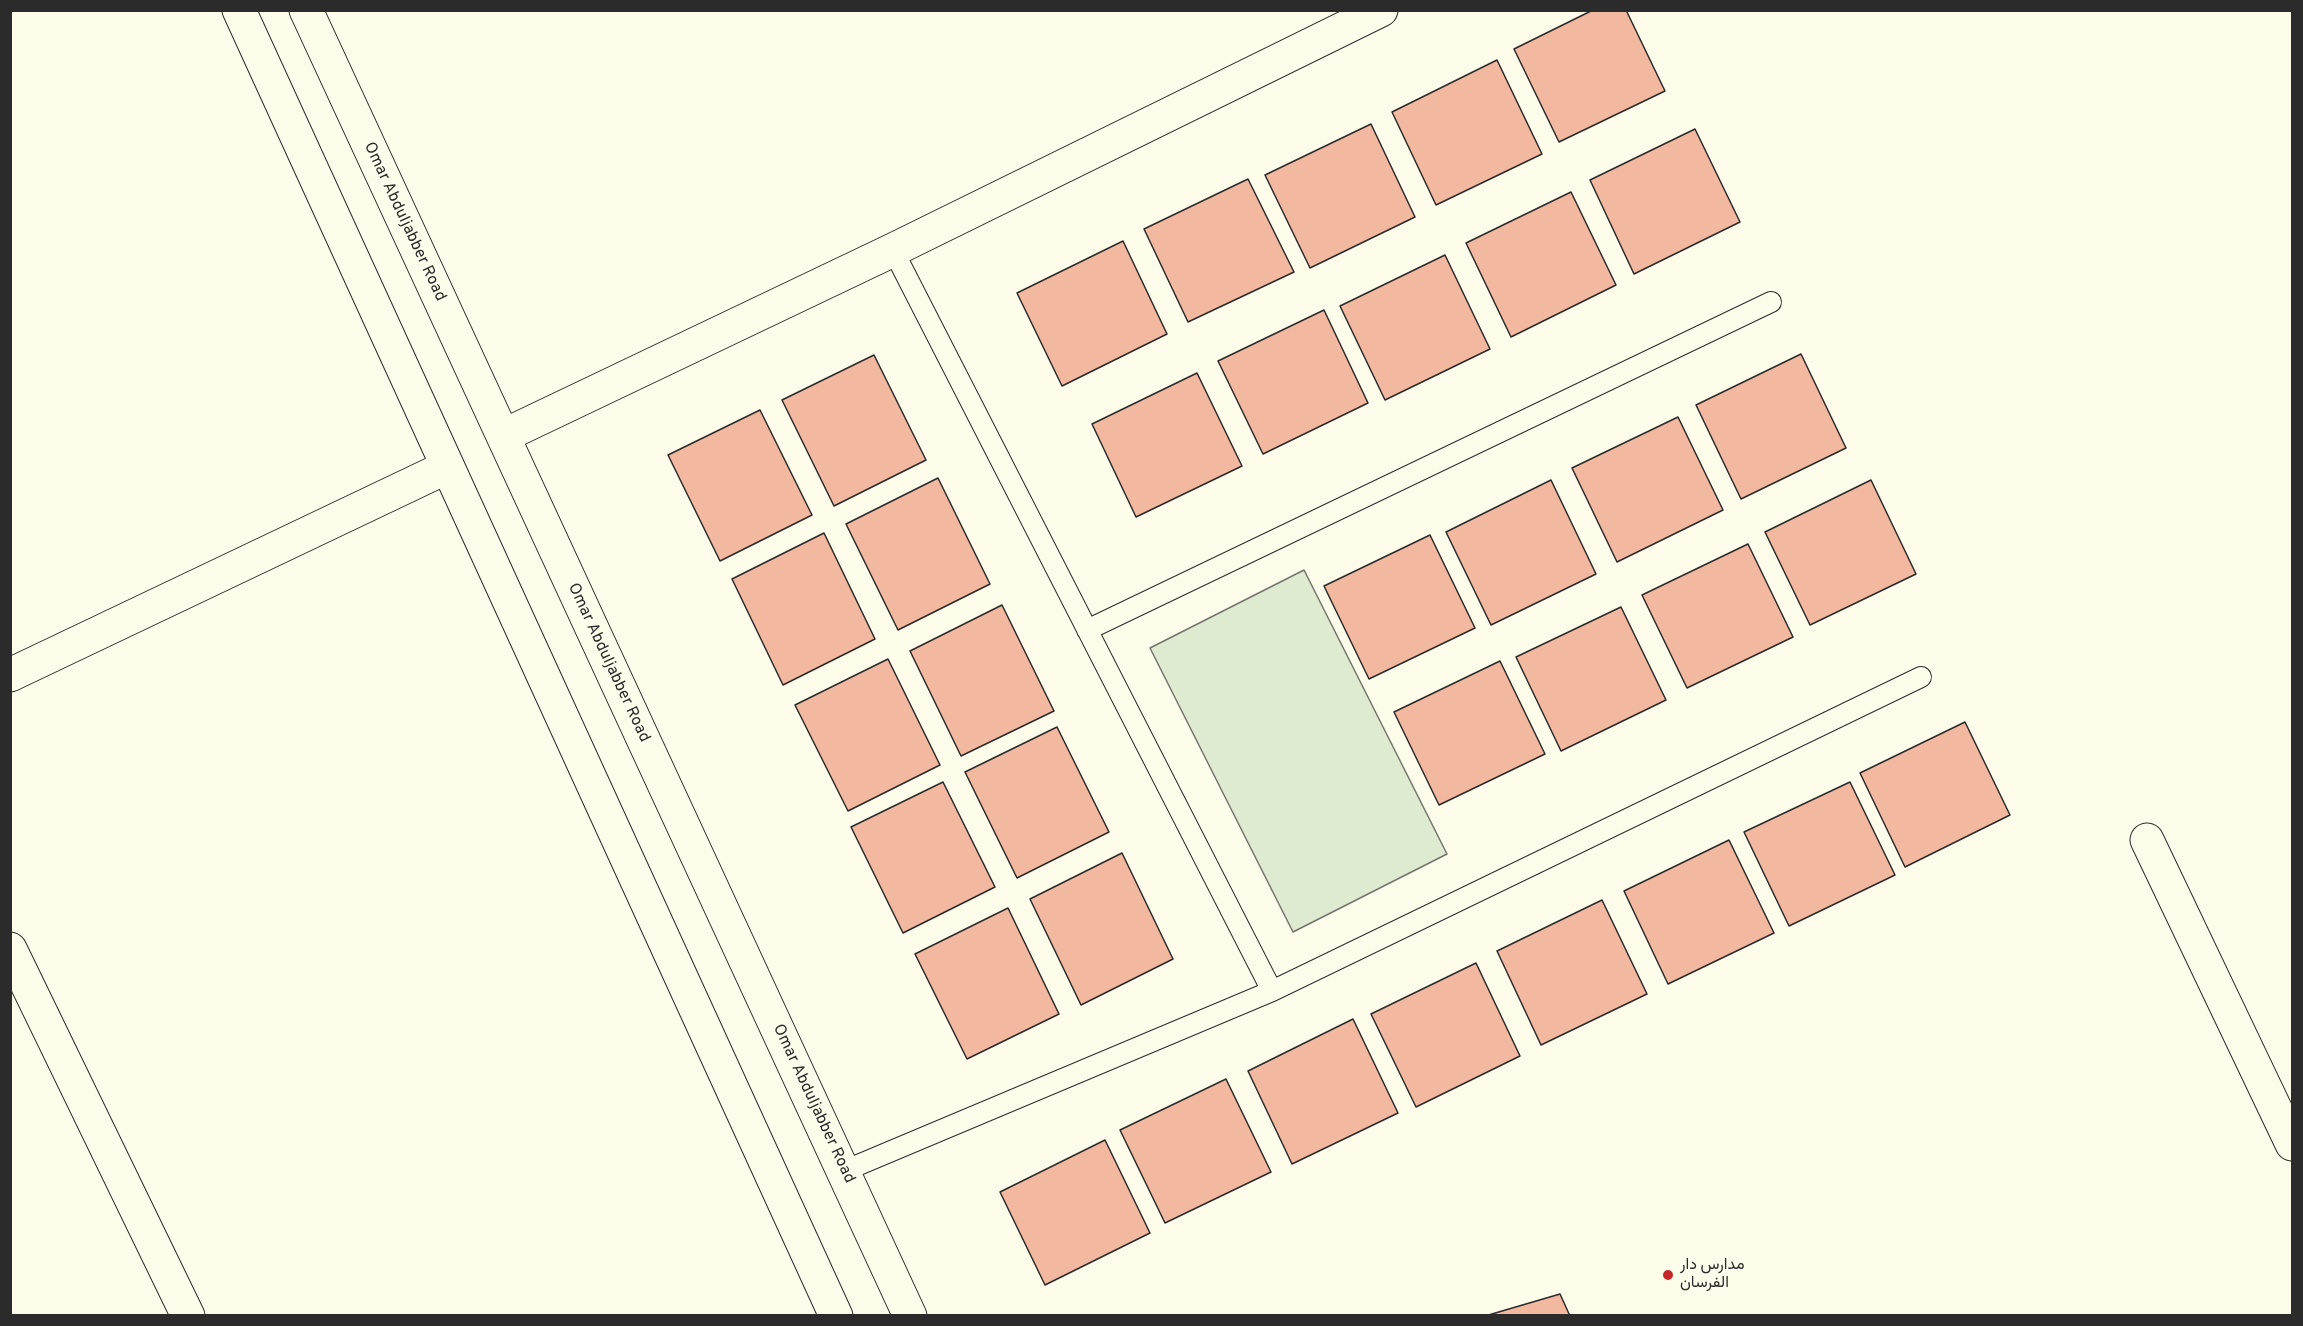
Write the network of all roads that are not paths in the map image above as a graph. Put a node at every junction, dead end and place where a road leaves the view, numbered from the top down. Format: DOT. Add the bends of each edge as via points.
graph roads {
  1 [pos="239,10"];
  2 [pos="306,10"];
  3 [pos="1382,10"];
  4 [pos="893,250"];
  5 [pos="1771,302"];
  6 [pos="503,436"];
  7 [pos="447,467"];
  8 [pos="1087,630"];
  9 [pos="10,675"];
  10 [pos="1921,677"];
  11 [pos="2147,840"];
  12 [pos="10,949"];
  13 [pos="1272,992"];
  14 [pos="2292,1144"];
  15 [pos="844,1172"];
  16 [pos="188,1316"];
  17 [pos="836,1316"];
  18 [pos="910,1316"];
  1 -- 7 [label="street"];
  2 -- 6 [label="street, Omar Abduljabber Road"];
  3 -- 4 [label="street"];
  4 -- 6 [label="street"];
  4 -- 8 [label="lane"];
  5 -- 8 [label="lane"];
  6 -- 15 [label="street, Omar Abduljabber Road"];
  7 -- 9 [label="street"];
  7 -- 17 [label="street"];
  8 -- 13 [label="lane"];
  10 -- 13 [label="lane"];
  11 -- 14 [label="street"];
  12 -- 16 [label="street"];
  13 -- 15 [label="lane"];
  15 -- 18 [label="street, Omar Abduljabber Road"];
}
